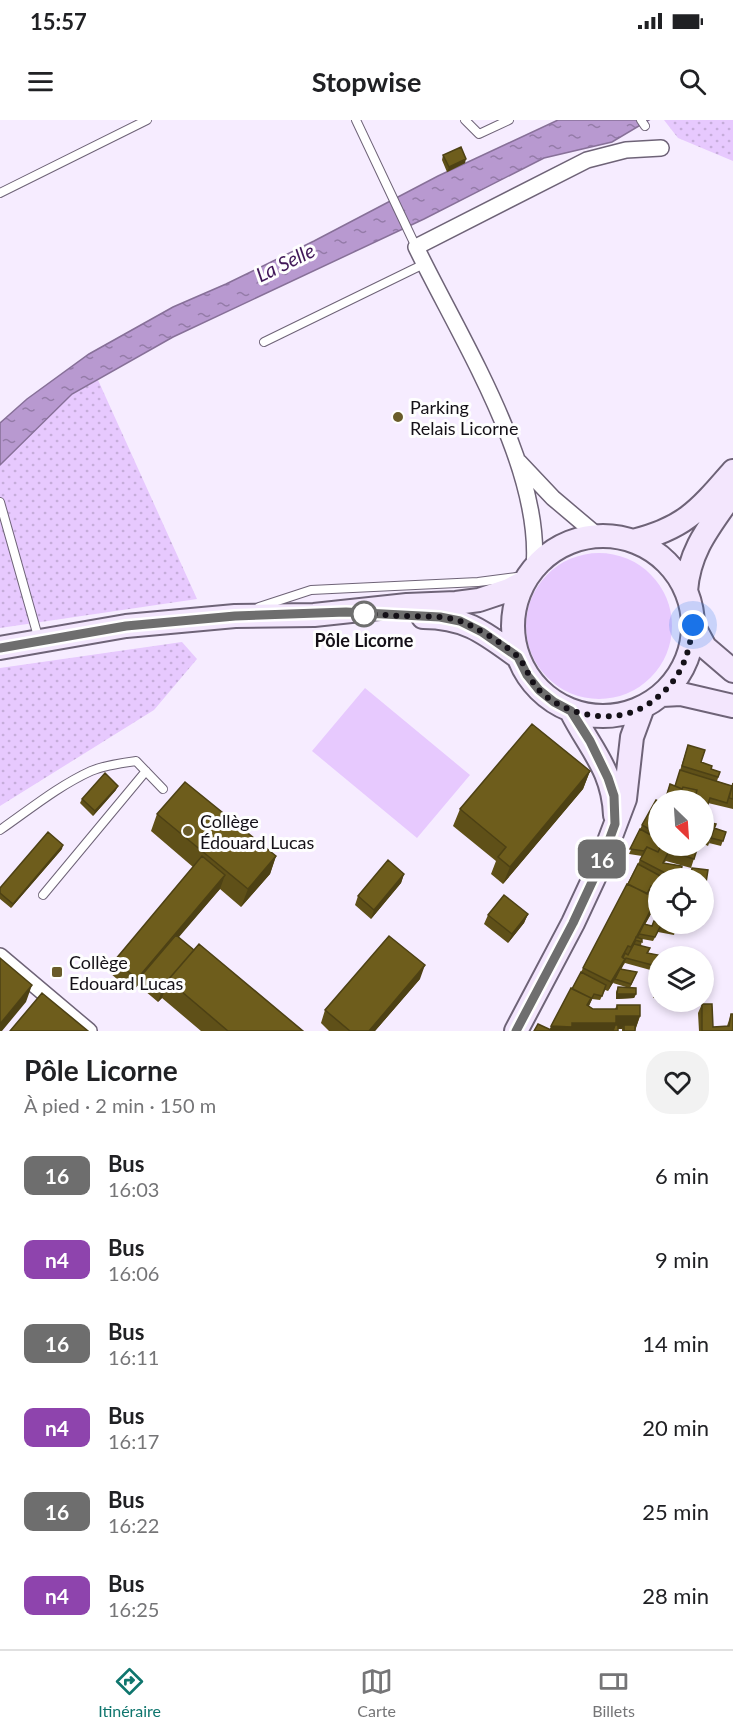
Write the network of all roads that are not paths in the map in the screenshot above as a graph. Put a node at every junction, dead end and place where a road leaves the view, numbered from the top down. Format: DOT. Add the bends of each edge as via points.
graph roads {
  1 [pos="147,120"];
  2 [pos="356,120"];
  3 [pos="465,120"];
  4 [pos="509,120"];
  5 [pos="661,148"];
  6 [pos="0,193"];
  7 [pos="416,247"];
  8 [pos="424,264"];
  9 [pos="264,342"];
  10 [pos="519,462"];
  11 [pos="733,471"];
  12 [pos="733,493"];
  13 [pos="0,502"];
  14 [pos="598,536"];
  15 [pos="633,541"];
  16 [pos="529,575"];
  17 [pos="686,591"];
  18 [pos="346,612"];
  19 [pos="235,616"];
  20 [pos="693,625"];
  21 [pos="40,641"];
  22 [pos="0,648"];
  23 [pos="518,657"];
  24 [pos="733,671"];
  25 [pos="652,701"];
  26 [pos="733,706"];
  27 [pos="571,711"];
  28 [pos="146,771"];
  29 [pos="164,789"];
  30 [pos="615,824"];
  31 [pos="0,830"];
  32 [pos="43,895"];
  33 [pos="0,956"];
  34 [pos="89,1031"];
  35 [pos="516,1031"];
  1 -- 6 [label="lane"];
  2 -- 7 [label="lane"];
  3 -- 4 [label="lane" via="479,134"];
  5 -- 7 [label="street" via="626,150 587,160"];
  7 -- 8 [label="street"];
  8 -- 9 [label="lane"];
  8 -- 10 [label="street"];
  10 -- 14 [label="street" via="553,498"];
  10 -- 16 [label="street" via="536,548"];
  11 -- 15 [label="main road" via="683,522"];
  12 -- 17 [label="main road" via="702,537 688,571"];
  13 -- 21 [label="lane"];
  14 -- 15 [label="main road"];
  14 -- 16 [label="main road" via="562,546"];
  15 -- 17 [label="main road" via="665,560"];
  16 -- 18 [label="main road" via="509,590 479,600"];
  16 -- 19 [label="lane" via="478,582 311,590"];
  16 -- 23 [label="main road" via="513,619"];
  17 -- 20 [label="main road"];
  18 -- 19 [label="main road"];
  18 -- 23 [label="main road" via="460,621"];
  19 -- 21 [label="main road" via="126,626"];
  20 -- 24 [label="main road" via="705,647"];
  20 -- 25 [label="main road" via="690,651 679,675"];
  21 -- 22 [label="main road"];
  23 -- 27 [label="main road" via="539,690"];
  25 -- 26 [label="main road" via="681,694"];
  25 -- 27 [label="main road" via="620,715 595,716"];
  25 -- 30 [label="main road" via="632,737 625,799"];
  27 -- 30 [label="main road" via="608,778 614,796"];
  28 -- 29 [label="lane"];
  28 -- 31 [label="lane" via="136,761 92,771"];
  28 -- 32 [label="lane"];
  30 -- 35 [label="main road" via="573,923"];
  33 -- 34 [label="street"];
}
